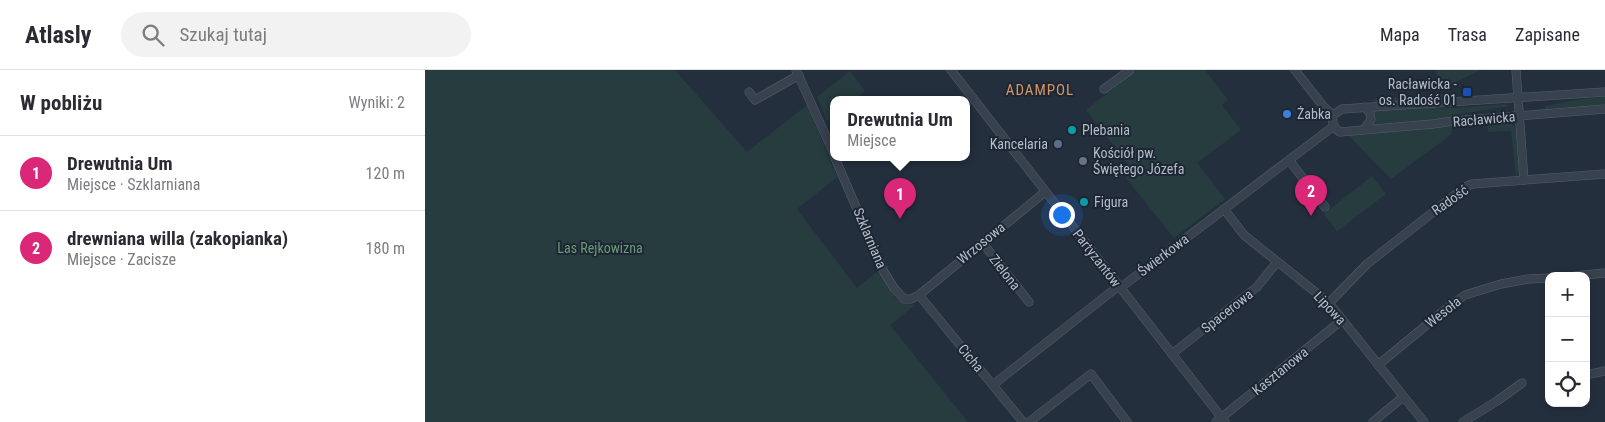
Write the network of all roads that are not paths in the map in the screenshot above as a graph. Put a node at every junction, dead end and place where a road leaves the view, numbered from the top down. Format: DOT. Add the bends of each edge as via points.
graph roads {
  1 [pos="951,70"];
  2 [pos="1129,70"];
  3 [pos="1295,70"];
  4 [pos="1516,70"];
  5 [pos="797,72"];
  6 [pos="1104,89"];
  7 [pos="749,92"];
  8 [pos="1605,92"];
  9 [pos="1518,98"];
  10 [pos="1365,107"];
  11 [pos="1605,109"];
  12 [pos="1333,115"];
  13 [pos="1519,116"];
  14 [pos="1333,126"];
  15 [pos="1364,129"];
  16 [pos="830,145"];
  17 [pos="1289,160"];
  18 [pos="836,161"];
  19 [pos="1605,174"];
  20 [pos="1524,180"];
  21 [pos="1045,192"];
  22 [pos="1325,207"];
  23 [pos="1224,209"];
  24 [pos="982,242"];
  25 [pos="1277,262"];
  26 [pos="1605,273"];
  27 [pos="1590,274"];
  28 [pos="1545,278"];
  29 [pos="1120,287"];
  30 [pos="919,295"];
  31 [pos="1029,302"];
  32 [pos="1329,303"];
  33 [pos="1342,320"];
  34 [pos="1172,354"];
  35 [pos="1377,365"];
  36 [pos="1605,371"];
  37 [pos="1590,374"];
  38 [pos="1522,382"];
  39 [pos="994,384"];
  40 [pos="1403,397"];
  41 [pos="1221,421"];
  42 [pos="1023,422"];
  43 [pos="1029,422"];
  44 [pos="1127,422"];
  45 [pos="1373,422"];
  46 [pos="1423,422"];
  47 [pos="1463,422"];
  1 -- 21 [label="street, Partyzantów"];
  2 -- 6 [label="street"];
  3 -- 12 [label="street"];
  4 -- 9 [label="street"];
  5 -- 7 [label="street" via="755,100"];
  5 -- 16 [label="street"];
  8 -- 9 [label="street, Racławicka"];
  9 -- 10 [label="street, Racławicka"];
  9 -- 13 [label="street"];
  10 -- 12 [label="street, Racławicka" via="1342,109"];
  10 -- 15 [label="street" via="1371,120"];
  11 -- 13 [label="street, Racławicka"];
  12 -- 14 [label="street"];
  13 -- 15 [label="street, Racławicka"];
  13 -- 20 [label="street"];
  14 -- 15 [label="street, Racławicka" via="1340,132"];
  14 -- 17 [label="street, Świerkowa"];
  17 -- 22 [label="street"];
  17 -- 23 [label="street, Świerkowa"];
  18 -- 30 [label="street, Szklarniana" via="893,288 905,299 911,300"];
  19 -- 20 [label="street, Radość"];
  20 -- 32 [label="street, Radość" via="1465,187 1367,264"];
  21 -- 24 [label="street, Wrzosowa"];
  21 -- 29 [label="street, Partyzantów"];
  23 -- 25 [label="street, Lipowa" via="1244,235"];
  23 -- 29 [label="street, Świerkowa"];
  24 -- 30 [label="street, Wrzosowa"];
  24 -- 31 [label="street, Zielona"];
  25 -- 32 [label="street, Lipowa"];
  25 -- 34 [label="street, Spacerowa" via="1257,287"];
  26 -- 27 [label="street"];
  28 -- 35 [label="street, Wesoła" via="1501,284 1465,295"];
  29 -- 34 [label="street, Partyzantów"];
  29 -- 39 [label="street, Świerkowa"];
  30 -- 39 [label="street, Cicha"];
  32 -- 33 [label="street, Lipowa"];
  33 -- 35 [label="street, Lipowa"];
  33 -- 41 [label="street, Kasztanowa"];
  34 -- 41 [label="street, Partyzantów"];
  35 -- 40 [label="street, Lipowa"];
  36 -- 37 [label="street"];
  38 -- 47 [label="street"];
  39 -- 42 [label="street, Cicha"];
  40 -- 45 [label="street"];
  40 -- 46 [label="street, Lipowa"];
  43 -- 44 [label="street" via="1091,374"];
}
